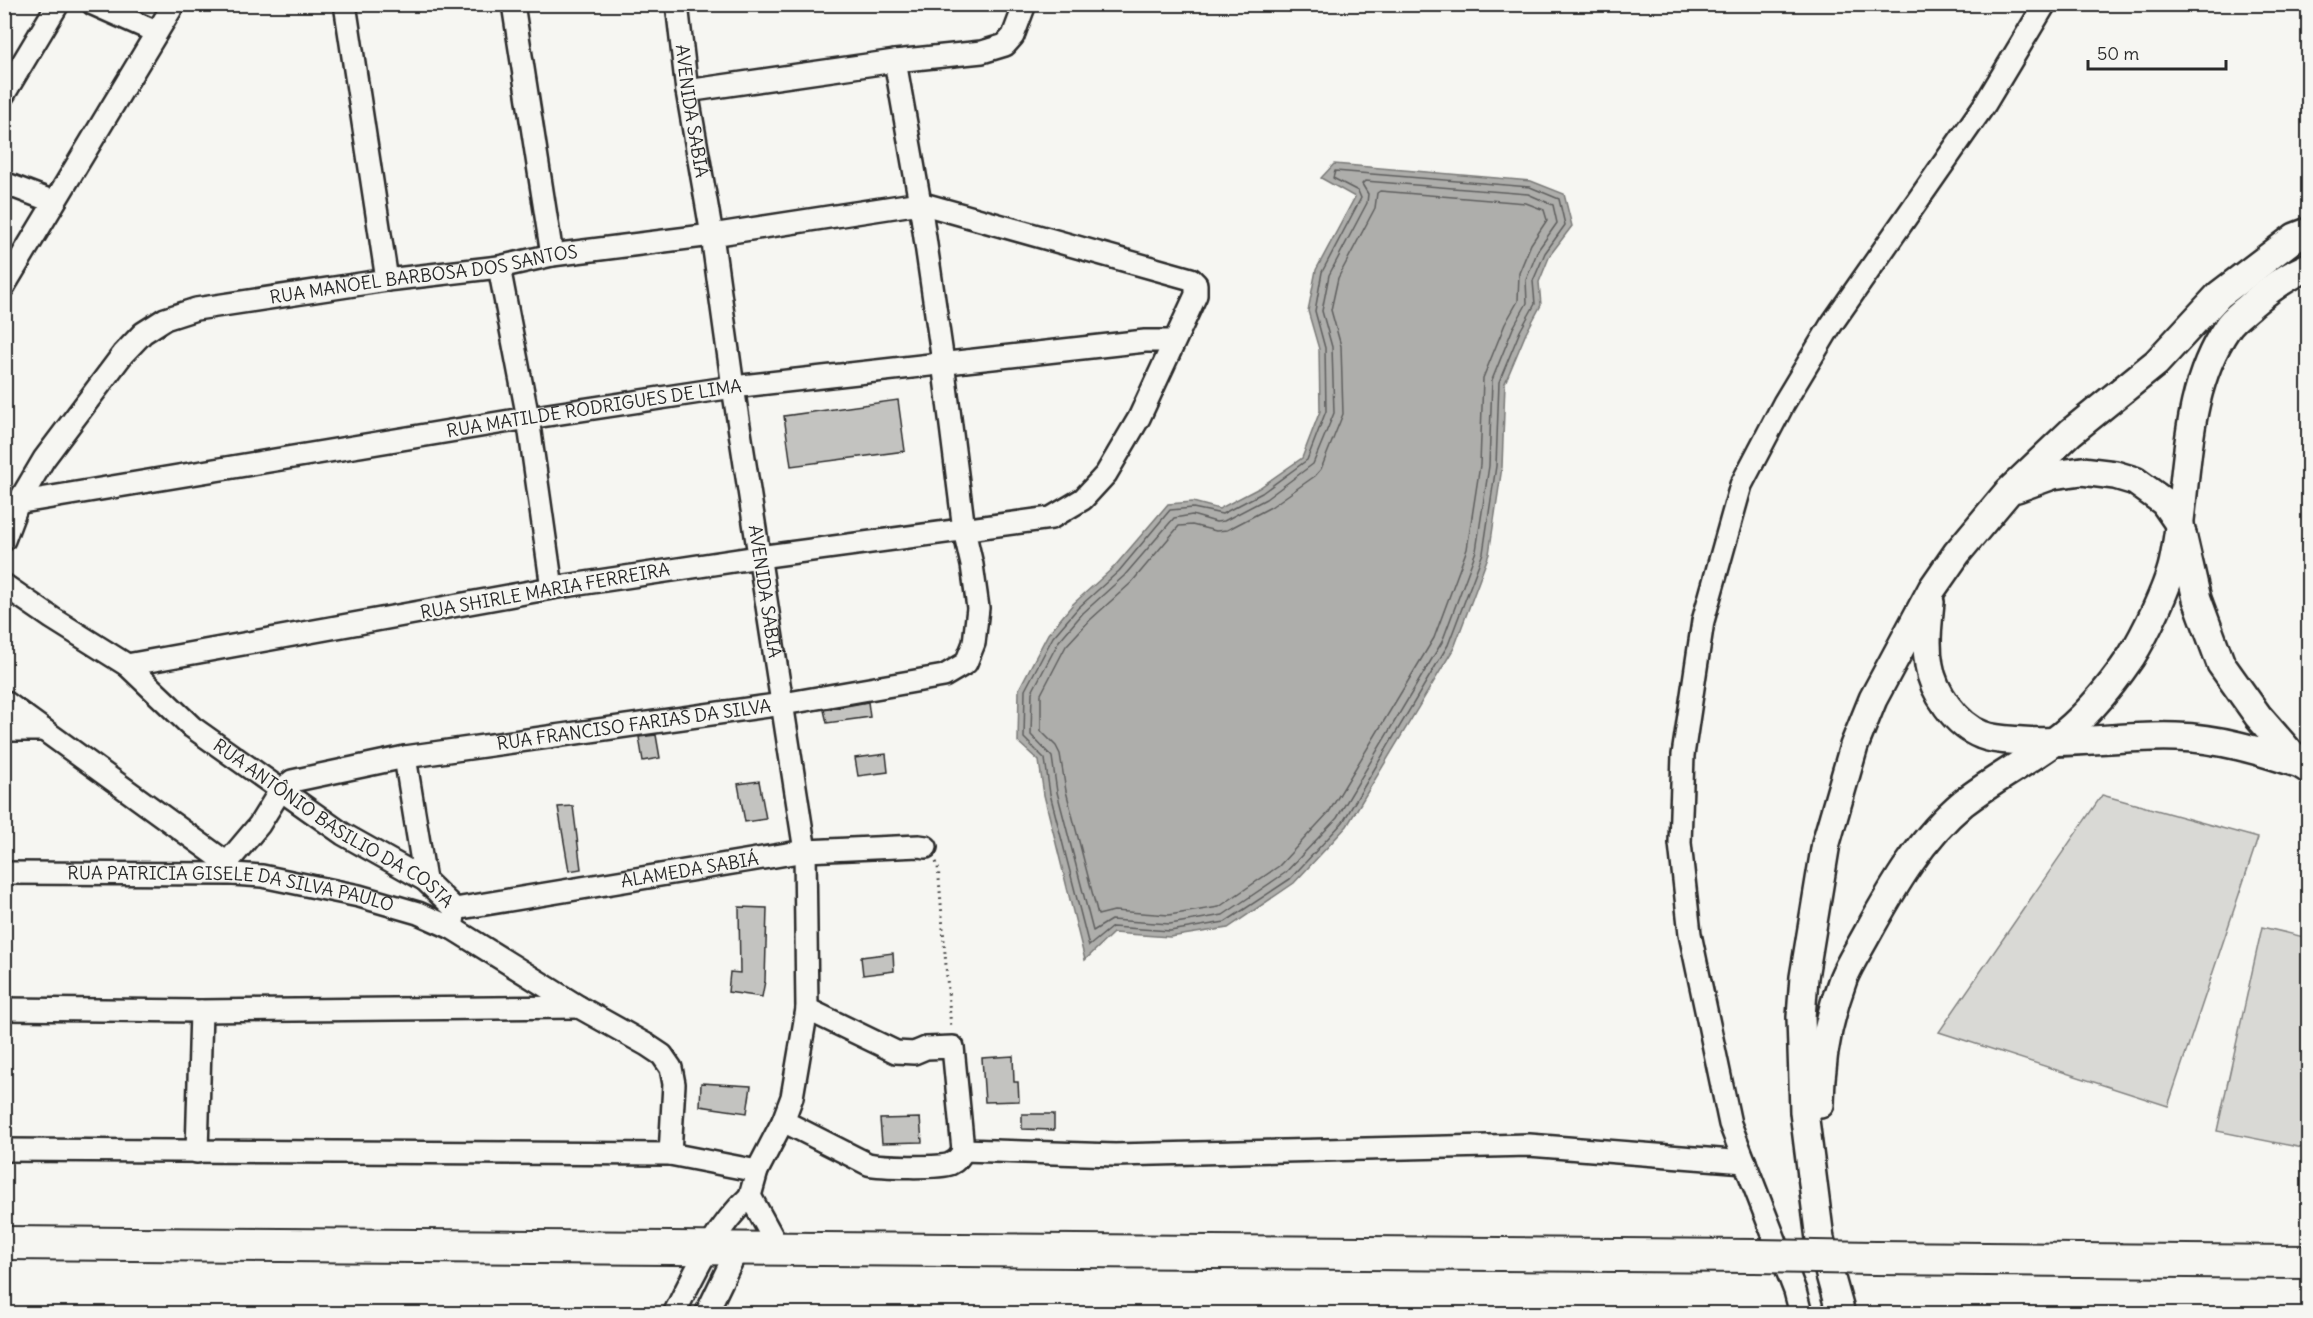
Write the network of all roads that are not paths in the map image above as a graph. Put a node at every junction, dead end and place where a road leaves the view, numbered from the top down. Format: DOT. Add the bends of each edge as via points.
graph roads {
  1 [pos="58,4"];
  2 [pos="93,4"];
  3 [pos="174,4"];
  4 [pos="345,4"];
  5 [pos="513,4"];
  6 [pos="677,4"];
  7 [pos="1025,4"];
  8 [pos="2045,4"];
  9 [pos="156,32"];
  10 [pos="895,61"];
  11 [pos="687,92"];
  12 [pos="4,94"];
  13 [pos="4,183"];
  14 [pos="54,202"];
  15 [pos="920,203"];
  16 [pos="2308,232"];
  17 [pos="712,235"];
  18 [pos="552,255"];
  19 [pos="499,267"];
  20 [pos="2305,274"];
  21 [pos="387,280"];
  22 [pos="4,286"];
  23 [pos="1173,341"];
  24 [pos="943,362"];
  25 [pos="733,387"];
  26 [pos="528,418"];
  27 [pos="2008,492"];
  28 [pos="11,504"];
  29 [pos="2180,525"];
  30 [pos="964,530"];
  31 [pos="4,540"];
  32 [pos="759,556"];
  33 [pos="4,585"];
  34 [pos="552,588"];
  35 [pos="1932,589"];
  36 [pos="128,665"];
  37 [pos="4,701"];
  38 [pos="783,704"];
  39 [pos="4,730"];
  40 [pos="44,730"];
  41 [pos="2052,743"];
  42 [pos="405,757"];
  43 [pos="2304,766"];
  44 [pos="280,790"];
  45 [pos="926,847"];
  46 [pos="805,851"];
  47 [pos="230,868"];
  48 [pos="4,873"];
  49 [pos="425,880"];
  50 [pos="454,919"];
  51 [pos="579,1007"];
  52 [pos="4,1009"];
  53 [pos="807,1009"];
  54 [pos="201,1011"];
  55 [pos="783,1121"];
  56 [pos="4,1150"];
  57 [pos="963,1150"];
  58 [pos="197,1152"];
  59 [pos="670,1154"];
  60 [pos="1745,1162"];
  61 [pos="757,1171"];
  62 [pos="750,1196"];
  63 [pos="1820,1239"];
  64 [pos="4,1243"];
  65 [pos="722,1249"];
  66 [pos="779,1249"];
  67 [pos="2308,1262"];
  68 [pos="674,1314"];
  69 [pos="706,1314"];
  70 [pos="1800,1314"];
  71 [pos="1841,1314"];
  1 -- 12 [label="street"];
  2 -- 9 [label="street"];
  3 -- 9 [label="street"];
  4 -- 21 [label="street"];
  5 -- 18 [label="street"];
  6 -- 11 [label="street, AVENIDA SABIÁ"];
  7 -- 10 [label="street" via="1013,36 1005,45 982,52"];
  8 -- 60 [label="street" via="1985,104 1831,325 1784,403 1741,486 1703,621 1683,755 1680,843 1690,934 1730,1124"];
  9 -- 14 [label="street"];
  10 -- 11 [label="street"];
  10 -- 15 [label="street"];
  11 -- 17 [label="street, AVENIDA SABIÁ"];
  13 -- 14 [label="street"];
  14 -- 22 [label="street"];
  15 -- 17 [label="street, RUA MANOEL BARBOSA DOS SANTOS"];
  15 -- 23 [label="street, RUA SHIRLE MARIA FERREIRA" via="1191,279 1196,284 1196,295"];
  15 -- 24 [label="street"];
  16 -- 27 [label="main road" via="2295,237 2219,295 2156,363 2071,432"];
  17 -- 18 [label="street, RUA MANOEL BARBOSA DOS SANTOS"];
  17 -- 25 [label="street, AVENIDA SABIÁ"];
  18 -- 19 [label="street, RUA MANOEL BARBOSA DOS SANTOS"];
  19 -- 21 [label="street, RUA MANOEL BARBOSA DOS SANTOS"];
  19 -- 26 [label="street"];
  20 -- 29 [label="main road" via="2264,293 2228,326 2208,363 2188,441"];
  21 -- 28 [label="street, RUA MANOEL BARBOSA DOS SANTOS" via="196,309 165,319 143,333 123,354"];
  23 -- 24 [label="street, RUA MATILDE RODRIGUES DE LIMA" via="1145,340"];
  23 -- 30 [label="street, RUA SHIRLE MARIA FERREIRA" via="1139,417 1106,474 1083,499 1051,518"];
  24 -- 25 [label="street, RUA MATILDE RODRIGUES DE LIMA"];
  24 -- 30 [label="street"];
  25 -- 26 [label="street, RUA MATILDE RODRIGUES DE LIMA"];
  25 -- 32 [label="street, AVENIDA SABIÁ"];
  26 -- 28 [label="street, RUA MATILDE RODRIGUES DE LIMA"];
  26 -- 34 [label="street"];
  27 -- 29 [label="main road" via="2053,475 2082,471 2115,475 2135,481 2164,502"];
  27 -- 35 [label="main road"];
  28 -- 31 [label="street"];
  29 -- 41 [label="main road" via="2172,567 2131,656 2081,718"];
  29 -- 43 [label="main road" via="2197,599 2221,664 2258,716"];
  30 -- 32 [label="street, RUA SHIRLE MARIA FERREIRA"];
  30 -- 38 [label="street, RUA FRANCISO FARIAS DA SILVA" via="978,608 974,643 966,663 944,676"];
  32 -- 34 [label="street, RUA SHIRLE MARIA FERREIRA"];
  32 -- 38 [label="street, AVENIDA SABIÁ"];
  33 -- 36 [label="street, RUA ANTÔNIO BASILIO DA COSTA"];
  34 -- 36 [label="street, RUA SHIRLE MARIA FERREIRA"];
  35 -- 41 [label="main road" via="1926,638 1929,667 1938,692 1959,720 1981,735"];
  35 -- 63 [label="main road" via="1873,699 1854,746 1826,843 1801,1017 1804,1112"];
  36 -- 44 [label="street, RUA ANTÔNIO BASILIO DA COSTA" via="192,727"];
  37 -- 40 [label="street"];
  38 -- 42 [label="street, RUA FRANCISO FARIAS DA SILVA"];
  38 -- 46 [label="street, AVENIDA SABIÁ"];
  39 -- 40 [label="street"];
  40 -- 47 [label="street"];
  41 -- 43 [label="main road" via="2178,737 2245,746"];
  41 -- 63 [label="main road" via="1964,803 1928,836 1888,896 1844,977 1828,1027 1820,1074"];
  42 -- 44 [label="street, RUA FRANCISO FARIAS DA SILVA" via="292,781"];
  42 -- 49 [label="street"];
  44 -- 47 [label="street"];
  44 -- 49 [label="street, RUA ANTÔNIO BASILIO DA COSTA" via="343,834"];
  45 -- 46 [label="street, ALAMEDA SABIÁ"];
  46 -- 50 [label="street, ALAMEDA SABIÁ"];
  46 -- 53 [label="street, AVENIDA SABIÁ"];
  47 -- 48 [label="street, RUA PATRICIA GISELE DA SILVA PAULO"];
  47 -- 50 [label="street, RUA PATRICIA GISELE DA SILVA PAULO"];
  49 -- 50 [label="street, RUA ANTÔNIO BASILIO DA COSTA"];
  50 -- 51 [label="street, RUA ANTÔNIO BASILIO DA COSTA"];
  51 -- 54 [label="street"];
  51 -- 59 [label="street, RUA ANTÔNIO BASILIO DA COSTA" via="647,1044 671,1068 674,1084"];
  52 -- 54 [label="street"];
  53 -- 55 [label="street, AVENIDA SABIÁ" via="792,1097"];
  53 -- 57 [label="street" via="897,1052 953,1047"];
  54 -- 58 [label="street"];
  55 -- 57 [label="street" via="868,1164 883,1167 950,1164"];
  55 -- 61 [label="street, AVENIDA SABIÁ"];
  56 -- 58 [label="street"];
  57 -- 60 [label="street" via="1115,1155 1529,1144"];
  58 -- 59 [label="street"];
  59 -- 61 [label="street"];
  60 -- 70 [label="street" via="1795,1291"];
  61 -- 62 [label="street, AVENIDA SABIÁ"];
  62 -- 65 [label="street" via="739,1206"];
  62 -- 66 [label="street"];
  63 -- 71 [label="main road"];
  64 -- 65 [label="highway"];
  65 -- 66 [label="highway"];
  65 -- 68 [label="street"];
  65 -- 69 [label="street"];
  66 -- 67 [label="highway, bridge"];
}
